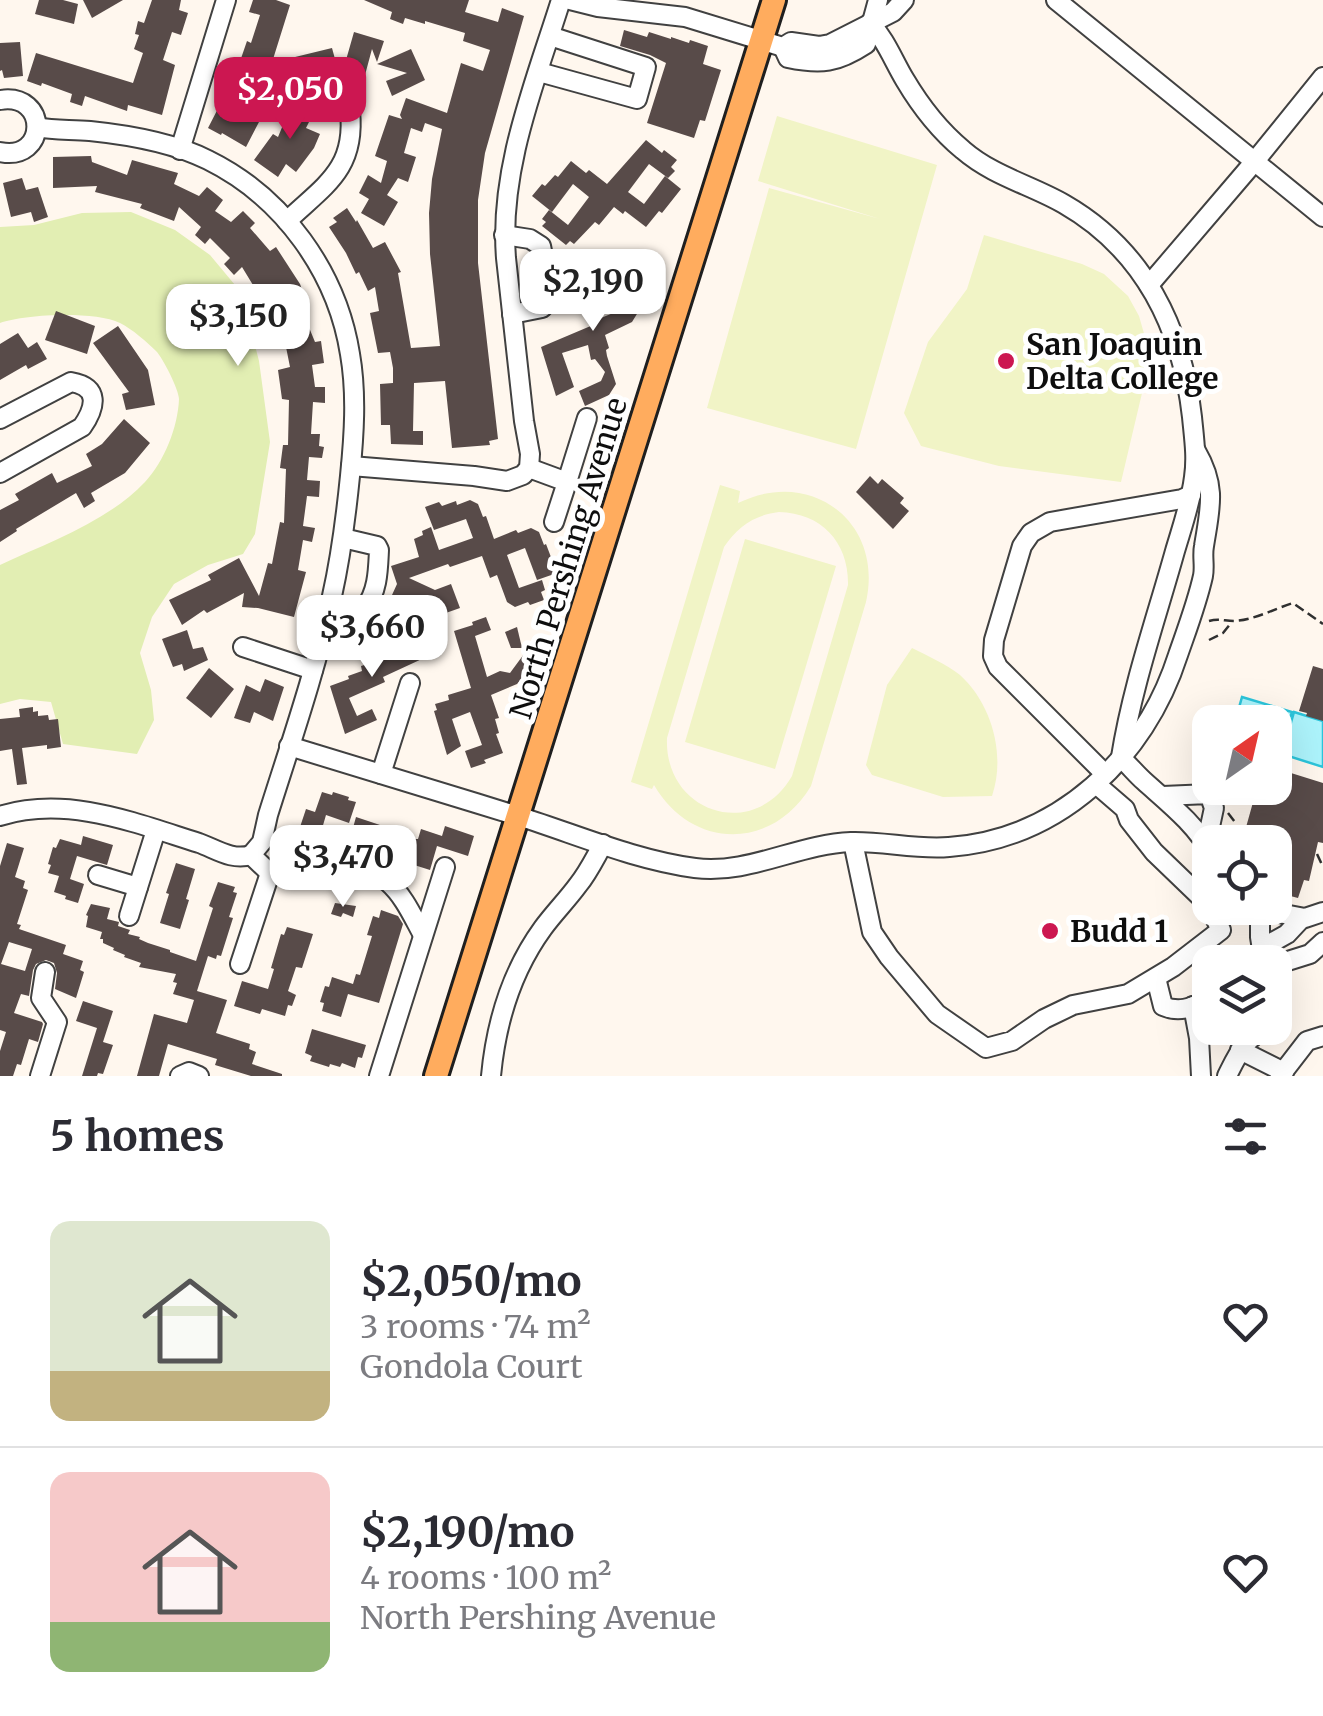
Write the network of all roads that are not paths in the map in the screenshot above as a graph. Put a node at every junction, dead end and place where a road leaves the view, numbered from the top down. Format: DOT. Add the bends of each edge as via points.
graph roads {
  1 [pos="226,0"];
  2 [pos="560,0"];
  3 [pos="570,0"];
  4 [pos="774,0"];
  5 [pos="878,0"];
  6 [pos="904,0"];
  7 [pos="1056,0"];
  8 [pos="664,7"];
  9 [pos="870,22"];
  10 [pos="550,36"];
  11 [pos="773,43"];
  12 [pos="539,72"];
  13 [pos="1323,77"];
  14 [pos="0,100"];
  15 [pos="350,112"];
  16 [pos="37,127"];
  17 [pos="180,150"];
  18 [pos="0,152"];
  19 [pos="1255,161"];
  20 [pos="1323,217"];
  21 [pos="287,221"];
  22 [pos="504,235"];
  23 [pos="1149,285"];
  24 [pos="512,314"];
  25 [pos="587,418"];
  26 [pos="0,419"];
  27 [pos="1196,451"];
  28 [pos="351,466"];
  29 [pos="528,468"];
  30 [pos="0,473"];
  31 [pos="567,482"];
  32 [pos="1191,495"];
  33 [pos="554,522"];
  34 [pos="343,538"];
  35 [pos="330,607"];
  36 [pos="243,648"];
  37 [pos="313,670"];
  38 [pos="410,683"];
  39 [pos="290,746"];
  40 [pos="1121,758"];
  41 [pos="381,774"];
  42 [pos="1101,779"];
  43 [pos="1163,796"];
  44 [pos="0,816"];
  45 [pos="518,816"];
  46 [pos="1212,825"];
  47 [pos="156,830"];
  48 [pos="1192,830"];
  49 [pos="853,842"];
  50 [pos="602,844"];
  51 [pos="251,856"];
  52 [pos="444,867"];
  53 [pos="270,873"];
  54 [pos="98,875"];
  55 [pos="138,887"];
  56 [pos="1323,912"];
  57 [pos="128,916"];
  58 [pos="1292,916"];
  59 [pos="1302,918"];
  60 [pos="423,935"];
  61 [pos="1323,942"];
  62 [pos="1274,945"];
  63 [pos="1292,960"];
  64 [pos="240,964"];
  65 [pos="45,972"];
  66 [pos="1156,978"];
  67 [pos="1192,1007"];
  68 [pos="1315,1039"];
  69 [pos="1200,1045"];
  70 [pos="1240,1045"];
  71 [pos="1248,1045"];
  72 [pos="1282,1074"];
  73 [pos="40,1076"];
  74 [pos="180,1076"];
  75 [pos="199,1076"];
  76 [pos="379,1076"];
  77 [pos="436,1076"];
  78 [pos="491,1076"];
  79 [pos="1200,1076"];
  80 [pos="1227,1076"];
  1 -- 17 [label="street"];
  2 -- 10 [label="street"];
  3 -- 8 [label="street" via="609,8"];
  4 -- 11 [label="main road, North Pershing Avenue"];
  5 -- 9 [label="street"];
  6 -- 9 [label="street"];
  7 -- 19 [label="street"];
  8 -- 11 [label="street"];
  9 -- 11 [label="street" via="830,44"];
  9 -- 23 [label="street" via="946,134 977,160 1089,221"];
  10 -- 12 [label="street"];
  10 -- 12 [label="street" via="646,67 637,99"];
  11 -- 45 [label="main road, North Pershing Avenue"];
  12 -- 22 [label="street" via="506,190"];
  13 -- 19 [label="street"];
  14 -- 16 [label="street" via="26,104"];
  15 -- 21 [label="street" via="344,163"];
  16 -- 17 [label="street"];
  16 -- 18 [label="street" via="23,150"];
  17 -- 21 [label="street" via="243,180"];
  19 -- 20 [label="street"];
  19 -- 23 [label="street"];
  21 -- 28 [label="street" via="315,258 340,310 354,394"];
  22 -- 24 [label="street"];
  22 -- 24 [label="street" via="541,246 550,291 542,308"];
  23 -- 27 [label="street" via="1184,366"];
  24 -- 29 [label="street"];
  25 -- 31 [label="street"];
  26 -- 30 [label="street" via="71,382 82,384 94,404 82,427"];
  27 -- 32 [label="street"];
  27 -- 40 [label="street" via="1211,487 1204,572 1158,706"];
  28 -- 29 [label="street" via="507,481"];
  28 -- 34 [label="street"];
  29 -- 31 [label="street"];
  31 -- 33 [label="street"];
  32 -- 40 [label="street"];
  32 -- 42 [label="street" via="1050,522 1022,546 993,656"];
  34 -- 35 [label="street"];
  34 -- 35 [label="street" via="377,546 377,583 366,608"];
  35 -- 37 [label="street"];
  36 -- 37 [label="street"];
  37 -- 39 [label="street"];
  38 -- 41 [label="street"];
  39 -- 41 [label="street"];
  39 -- 51 [label="street" via="262,842"];
  40 -- 42 [label="street"];
  40 -- 43 [label="street"];
  41 -- 45 [label="street"];
  42 -- 49 [label="street" via="1055,814 988,841 918,848"];
  42 -- 66 [label="street" via="1154,852 1208,904 1221,930"];
  43 -- 46 [label="street" via="1209,794"];
  43 -- 48 [label="street"];
  44 -- 47 [label="street" via="75,809"];
  45 -- 50 [label="street"];
  45 -- 77 [label="main road, North Pershing Avenue"];
  47 -- 51 [label="street" via="235,857"];
  47 -- 55 [label="street"];
  49 -- 50 [label="street" via="708,868"];
  49 -- 66 [label="street" via="872,932 937,1014 986,1048 1012,1041 1074,1005 1128,994"];
  50 -- 78 [label="street" via="519,967 501,1014"];
  51 -- 53 [label="street"];
  52 -- 60 [label="street"];
  53 -- 60 [label="street" via="372,872 404,901"];
  53 -- 64 [label="street"];
  54 -- 55 [label="street"];
  55 -- 57 [label="street"];
  56 -- 59 [label="street"];
  58 -- 59 [label="street"];
  59 -- 62 [label="street"];
  60 -- 76 [label="street"];
  61 -- 63 [label="street"];
  65 -- 73 [label="street" via="40,998 57,1022"];
  66 -- 67 [label="street" via="1163,1006"];
  68 -- 72 [label="street"];
  69 -- 79 [label="street"];
  70 -- 80 [label="street"];
  71 -- 72 [label="street"];
  74 -- 75 [label="street"];
}
